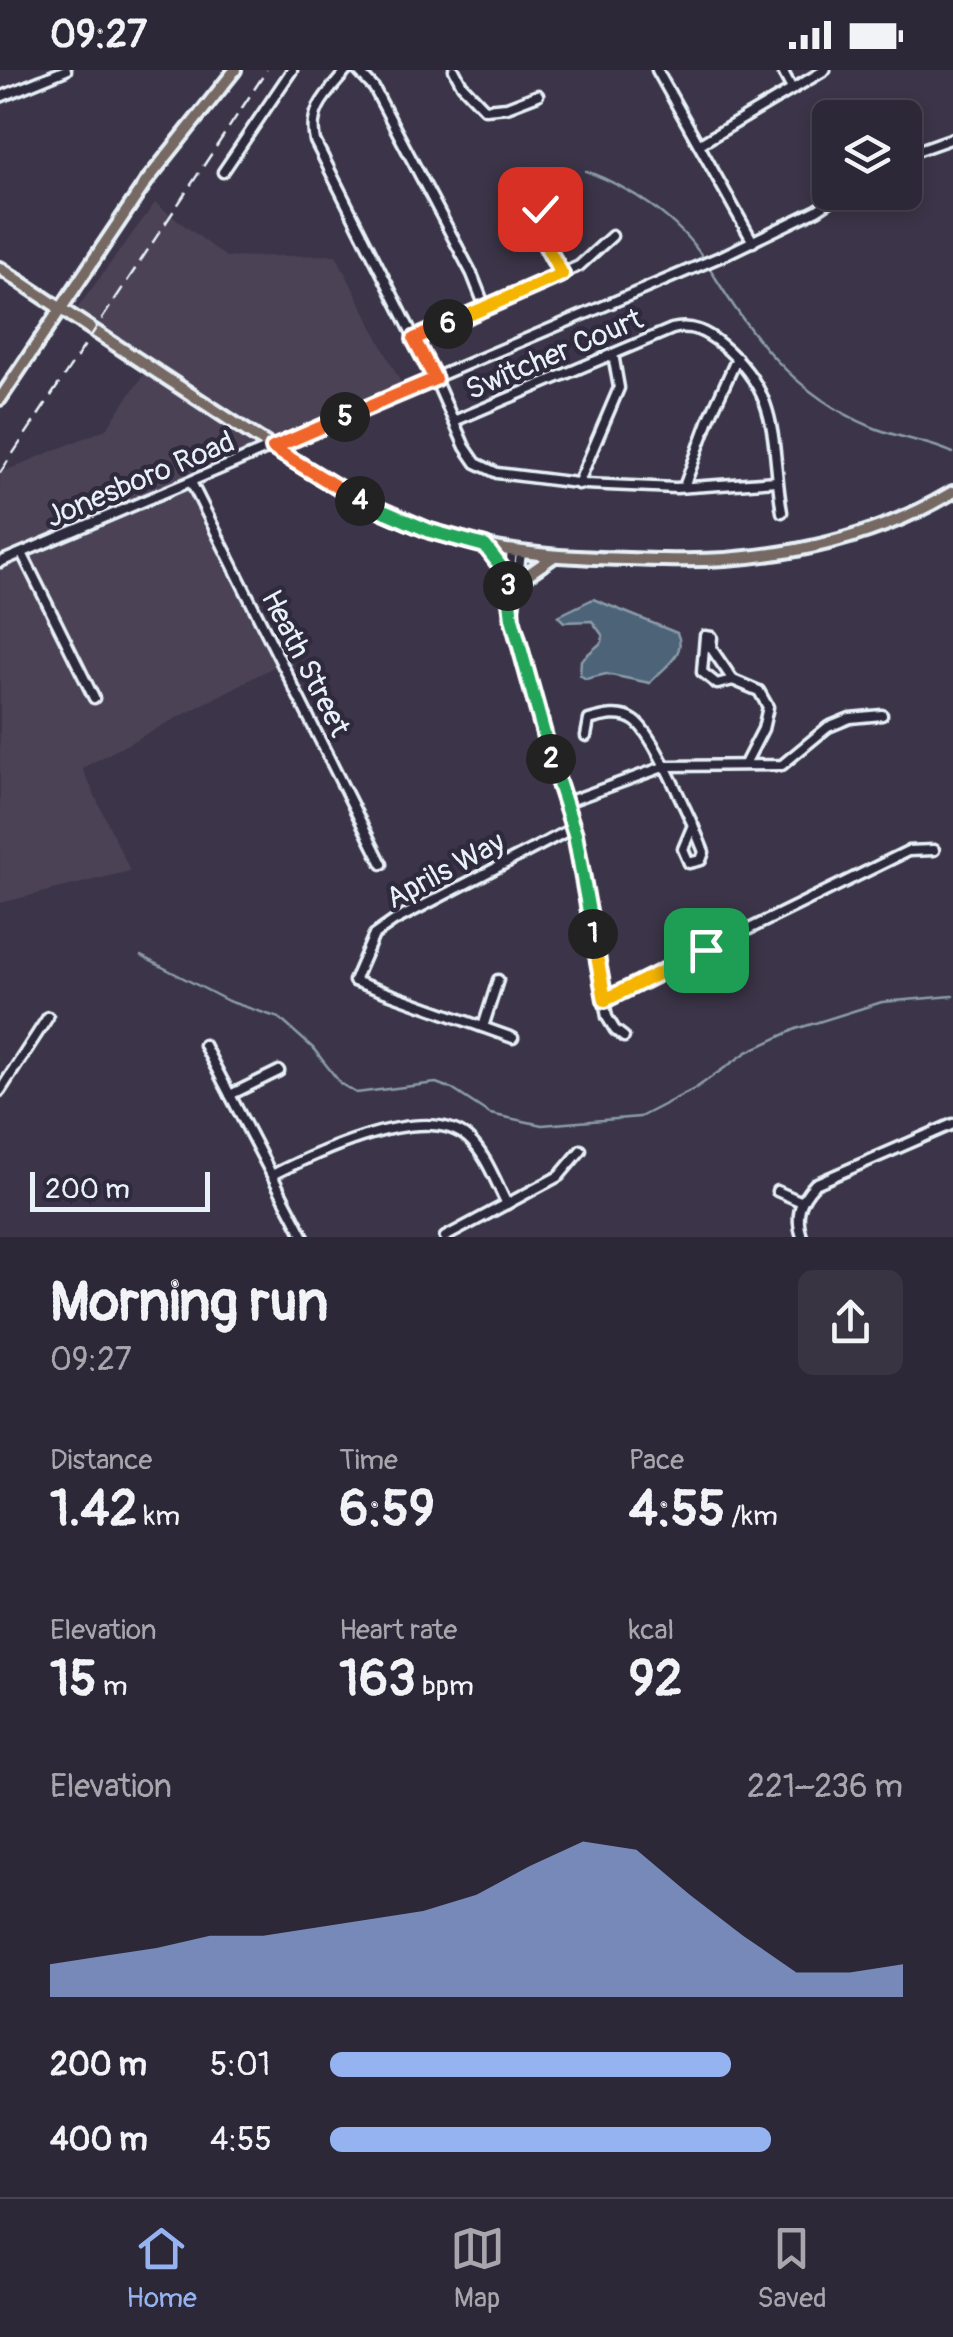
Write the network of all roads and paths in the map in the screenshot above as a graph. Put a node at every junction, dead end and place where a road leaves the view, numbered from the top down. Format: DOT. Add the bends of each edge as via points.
graph roads {
  1 [pos="66,70"];
  2 [pos="235,70"];
  3 [pos="292,70"];
  4 [pos="346,70"];
  5 [pos="356,70"];
  6 [pos="454,70"];
  7 [pos="657,70"];
  8 [pos="782,70"];
  9 [pos="825,70"];
  10 [pos="792,89"];
  11 [pos="538,95"];
  12 [pos="0,97"];
  13 [pos="953,138"];
  14 [pos="700,144"];
  15 [pos="922,150"];
  16 [pos="223,172"];
  17 [pos="540,209"];
  18 [pos="812,210"];
  19 [pos="612,236"];
  20 [pos="753,242"];
  21 [pos="0,268"];
  22 [pos="562,274"];
  23 [pos="486,306"];
  24 [pos="60,309"];
  25 [pos="414,339"];
  26 [pos="614,354"];
  27 [pos="737,358"];
  28 [pos="435,379"];
  29 [pos="0,399"];
  30 [pos="454,422"];
  31 [pos="273,448"];
  32 [pos="777,481"];
  33 [pos="191,482"];
  34 [pos="578,484"];
  35 [pos="684,487"];
  36 [pos="953,492"];
  37 [pos="782,512"];
  38 [pos="485,546"];
  39 [pos="517,552"];
  40 [pos="22,553"];
  41 [pos="553,556"];
  42 [pos="0,562"];
  43 [pos="513,583"];
  44 [pos="733,680"];
  45 [pos="94,698"];
  46 [pos="882,716"];
  47 [pos="586,736"];
  48 [pos="745,764"];
  49 [pos="666,766"];
  50 [pos="564,802"];
  51 [pos="693,824"];
  52 [pos="573,828"];
  53 [pos="934,850"];
  54 [pos="382,864"];
  55 [pos="498,980"];
  56 [pos="605,1000"];
  57 [pos="48,1017"];
  58 [pos="483,1027"];
  59 [pos="624,1037"];
  60 [pos="513,1038"];
  61 [pos="204,1046"];
  62 [pos="279,1070"];
  63 [pos="0,1090"];
  64 [pos="230,1094"];
  65 [pos="953,1124"];
  66 [pos="582,1150"];
  67 [pos="272,1176"];
  68 [pos="777,1191"];
  69 [pos="802,1202"];
  70 [pos="507,1204"];
  71 [pos="304,1237"];
  72 [pos="445,1237"];
  73 [pos="802,1237"];
  1 -- 12 [label="street"];
  2 -- 24 [label="main road" via="146,182"];
  3 -- 16 [label="street"];
  4 -- 25 [label="street" via="316,109 315,141"];
  5 -- 23 [label="street" via="374,88"];
  6 -- 11 [label="street" via="485,110"];
  7 -- 14 [label="street"];
  8 -- 10 [label="street"];
  9 -- 10 [label="street"];
  10 -- 14 [label="street"];
  13 -- 15 [label="street"];
  14 -- 20 [label="street"];
  17 -- 22 [label="street" via="536,222"];
  18 -- 20 [label="street, Jonesboro Road"];
  19 -- 22 [label="street"];
  20 -- 28 [label="street, Jonesboro Road"];
  21 -- 24 [label="main road"];
  22 -- 23 [label="street"];
  23 -- 25 [label="street"];
  24 -- 29 [label="main road"];
  24 -- 31 [label="main road"];
  25 -- 28 [label="street"];
  26 -- 27 [label="street, Switcher Court" via="686,327 708,334"];
  26 -- 30 [label="street, Switcher Court"];
  26 -- 34 [label="street" via="619,388"];
  27 -- 32 [label="street, Switcher Court" via="756,381 772,426"];
  27 -- 35 [label="street"];
  28 -- 30 [label="street"];
  28 -- 31 [label="street, Jonesboro Road"];
  30 -- 34 [label="street" via="469,454 487,470"];
  31 -- 33 [label="street, Jonesboro Road"];
  31 -- 38 [label="main road" via="378,510"];
  32 -- 35 [label="street"];
  32 -- 37 [label="street, Switcher Court"];
  33 -- 40 [label="street, Jonesboro Road"];
  33 -- 54 [label="street, Heath Street"];
  34 -- 35 [label="street"];
  36 -- 41 [label="main road" via="869,531 799,550 690,561"];
  38 -- 39 [label="main road"];
  38 -- 43 [label="main road"];
  39 -- 41 [label="main road"];
  39 -- 43 [label="street"];
  40 -- 42 [label="street, Jonesboro Road"];
  40 -- 45 [label="street"];
  41 -- 43 [label="main road"];
  43 -- 50 [label="street" via="512,618"];
  44 -- 44 [label="street" via="711,648 712,637 704,636 702,672 717,684"];
  44 -- 48 [label="street" via="759,691 768,706"];
  46 -- 48 [label="street" via="828,726 782,765"];
  47 -- 49 [label="street" via="589,720 608,715 636,722"];
  48 -- 49 [label="street"];
  49 -- 50 [label="street"];
  49 -- 51 [label="street"];
  50 -- 52 [label="street"];
  52 -- 56 [label="street"];
  52 -- 58 [label="street, Aprils Way" via="394,921 374,936 362,958 354,980"];
  53 -- 56 [label="street" via="908,851"];
  55 -- 58 [label="street"];
  56 -- 59 [label="street" via="610,1023"];
  57 -- 63 [label="street"];
  58 -- 60 [label="street, Aprils Way"];
  61 -- 64 [label="street"];
  62 -- 64 [label="street"];
  64 -- 67 [label="street"];
  65 -- 69 [label="street" via="815,1184"];
  66 -- 70 [label="street" via="559,1176"];
  67 -- 70 [label="street" via="336,1144 436,1124 473,1143"];
  67 -- 71 [label="street"];
  68 -- 69 [label="street"];
  69 -- 73 [label="street" via="796,1218"];
  70 -- 72 [label="street"];
}
